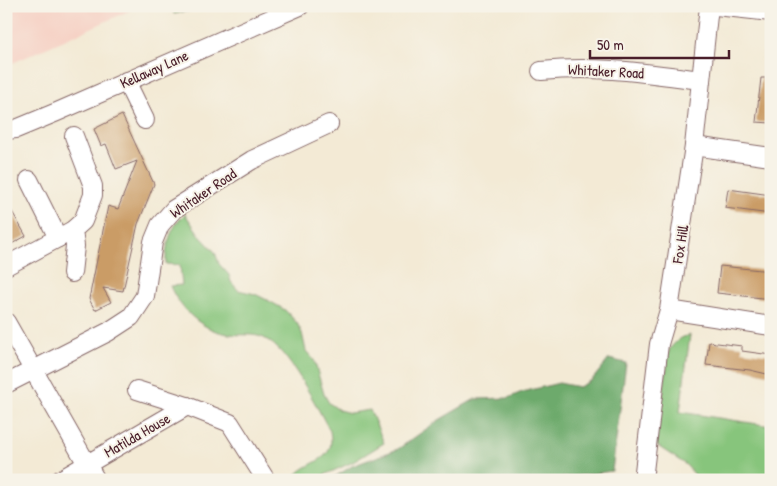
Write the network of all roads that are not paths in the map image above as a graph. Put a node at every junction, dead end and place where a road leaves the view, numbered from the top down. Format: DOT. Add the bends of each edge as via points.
graph roads {
  1 [pos="300,6"];
  2 [pos="709,6"];
  3 [pos="716,6"];
  4 [pos="771,12"];
  5 [pos="541,71"];
  6 [pos="701,80"];
  7 [pos="126,81"];
  8 [pos="145,120"];
  9 [pos="328,124"];
  10 [pos="6,130"];
  11 [pos="74,136"];
  12 [pos="694,146"];
  13 [pos="771,157"];
  14 [pos="29,180"];
  15 [pos="66,234"];
  16 [pos="6,266"];
  17 [pos="72,273"];
  18 [pos="669,310"];
  19 [pos="6,322"];
  20 [pos="771,326"];
  21 [pos="34,369"];
  22 [pos="6,384"];
  23 [pos="137,390"];
  24 [pos="187,406"];
  25 [pos="87,464"];
  26 [pos="60,480"];
  27 [pos="96,480"];
  28 [pos="266,480"];
  29 [pos="644,480"];
  1 -- 7 [label="street, Kellaway Lane"];
  2 -- 6 [label="street, Fox Hill"];
  3 -- 4 [label="street"];
  5 -- 6 [label="street, Whitaker Road" via="572,68 633,70"];
  6 -- 12 [label="street, Fox Hill"];
  7 -- 8 [label="street"];
  7 -- 10 [label="street, Kellaway Lane" via="16,129"];
  9 -- 21 [label="street, Whitaker Road" via="252,160 174,209 160,225 153,242 145,296 131,316 108,332"];
  11 -- 15 [label="street" via="93,186 93,195 83,221"];
  12 -- 13 [label="street"];
  12 -- 18 [label="street, Fox Hill"];
  14 -- 15 [label="street"];
  15 -- 16 [label="street"];
  15 -- 17 [label="street" via="75,246"];
  18 -- 20 [label="street"];
  18 -- 29 [label="street, Fox Hill" via="659,344"];
  19 -- 21 [label="street"];
  21 -- 22 [label="street, Whitaker Road"];
  21 -- 25 [label="street"];
  23 -- 24 [label="street, Matilda House"];
  24 -- 25 [label="street, Matilda House"];
  24 -- 28 [label="street, Matilda House" via="230,423"];
  25 -- 26 [label="street, Matilda House"];
  25 -- 27 [label="street"];
}
